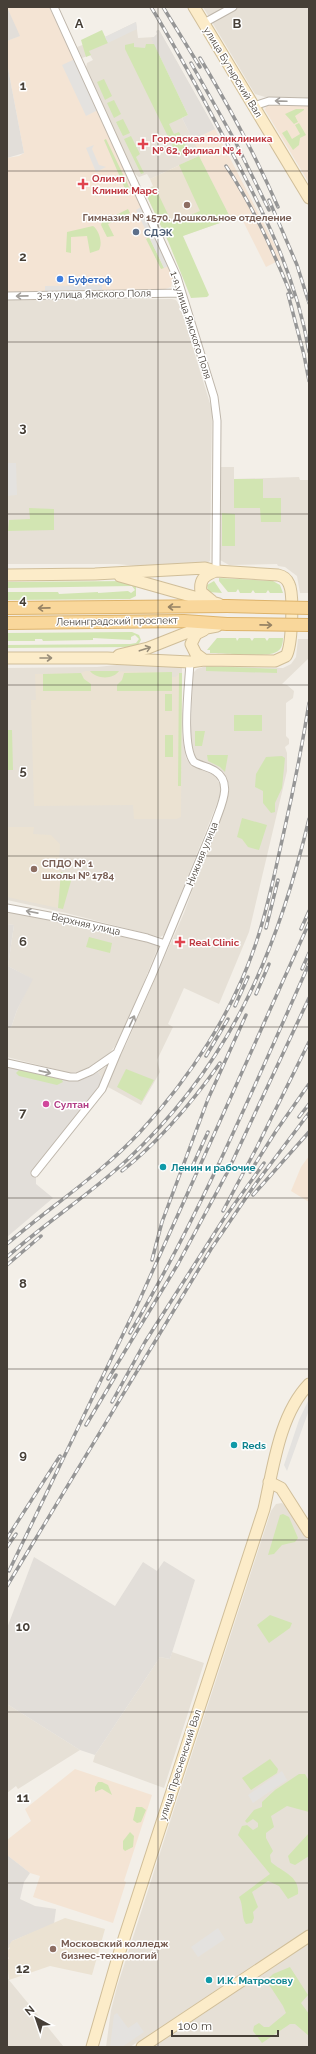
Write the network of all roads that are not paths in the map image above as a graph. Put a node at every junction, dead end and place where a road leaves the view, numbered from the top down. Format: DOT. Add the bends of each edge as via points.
graph roads {
  1 [pos="54,7"];
  2 [pos="194,7"];
  3 [pos="233,7"];
  4 [pos="204,23"];
  5 [pos="309,102"];
  6 [pos="254,106"];
  7 [pos="309,198"];
  8 [pos="182,293"];
  9 [pos="7,296"];
  10 [pos="216,571"];
  11 [pos="95,574"];
  12 [pos="7,575"];
  13 [pos="223,605"];
  14 [pos="7,608"];
  15 [pos="309,608"];
  16 [pos="7,622"];
  17 [pos="227,624"];
  18 [pos="309,625"];
  19 [pos="211,627"];
  20 [pos="191,644"];
  21 [pos="7,658"];
  22 [pos="107,658"];
  23 [pos="204,660"];
  24 [pos="190,662"];
  25 [pos="7,908"];
  26 [pos="165,944"];
  27 [pos="115,1054"];
  28 [pos="7,1063"];
  29 [pos="35,1173"];
  30 [pos="309,1384"];
  31 [pos="269,1482"];
  32 [pos="309,1532"];
  33 [pos="309,1936"];
  34 [pos="92,2047"];
  35 [pos="142,2047"];
  1 -- 8 [label="street, 1-я улица Ямского Поля" via="156,230"];
  2 -- 4 [label="main road, улица Бутырский Вал"];
  3 -- 4 [label="street"];
  4 -- 6 [label="main road, улица Бутырский Вал"];
  5 -- 6 [label="street, one-way" via="269,101"];
  6 -- 7 [label="main road, улица Бутырский Вал"];
  8 -- 9 [label="street, 3-я улица Ямского Поля, one-way"];
  8 -- 10 [label="street, 1-я улица Ямского Поля" via="216,409"];
  10 -- 11 [label="main road" via="205,568"];
  10 -- 13 [label="main road" via="202,579 200,587 203,596"];
  10 -- 23 [label="main road" via="276,574 286,579 290,589 290,646 286,656 275,661"];
  11 -- 12 [label="main road"];
  11 -- 13 [label="main road" via="132,578"];
  13 -- 14 [label="main road, Ленинградский проспект, one-way"];
  13 -- 15 [label="main road, Ленинградский проспект, bridge"];
  16 -- 17 [label="main road, Ленинградский проспект" via="184,621"];
  17 -- 18 [label="main road, Ленинградский проспект, one-way, bridge"];
  17 -- 19 [label="main road"];
  19 -- 20 [label="main road" via="196,634"];
  22 -- 19 [label="main road, one-way" via="148,648 191,631"];
  20 -- 23 [label="main road" via="196,654"];
  20 -- 24 [label="main road"];
  21 -- 22 [label="main road, one-way"];
  22 -- 24 [label="main road"];
  23 -- 24 [label="main road"];
  24 -- 26 [label="street, Нижняя улица" via="187,732 190,756 194,762 213,769 220,775 225,790 215,823"];
  26 -- 25 [label="street, Верхняя улица, one-way" via="65,919"];
  27 -- 26 [label="street, Нижняя улица, one-way"];
  28 -- 27 [label="street, one-way" via="77,1077 91,1071"];
  27 -- 29 [label="street, Нижняя улица" via="102,1090"];
  30 -- 31 [label="main road, улица Пресненский Вал" via="297,1398 289,1416"];
  31 -- 32 [label="main road" via="281,1488"];
  31 -- 34 [label="main road, улица Пресненский Вал" via="264,1509 116,1963"];
  33 -- 35 [label="main road"];
}
